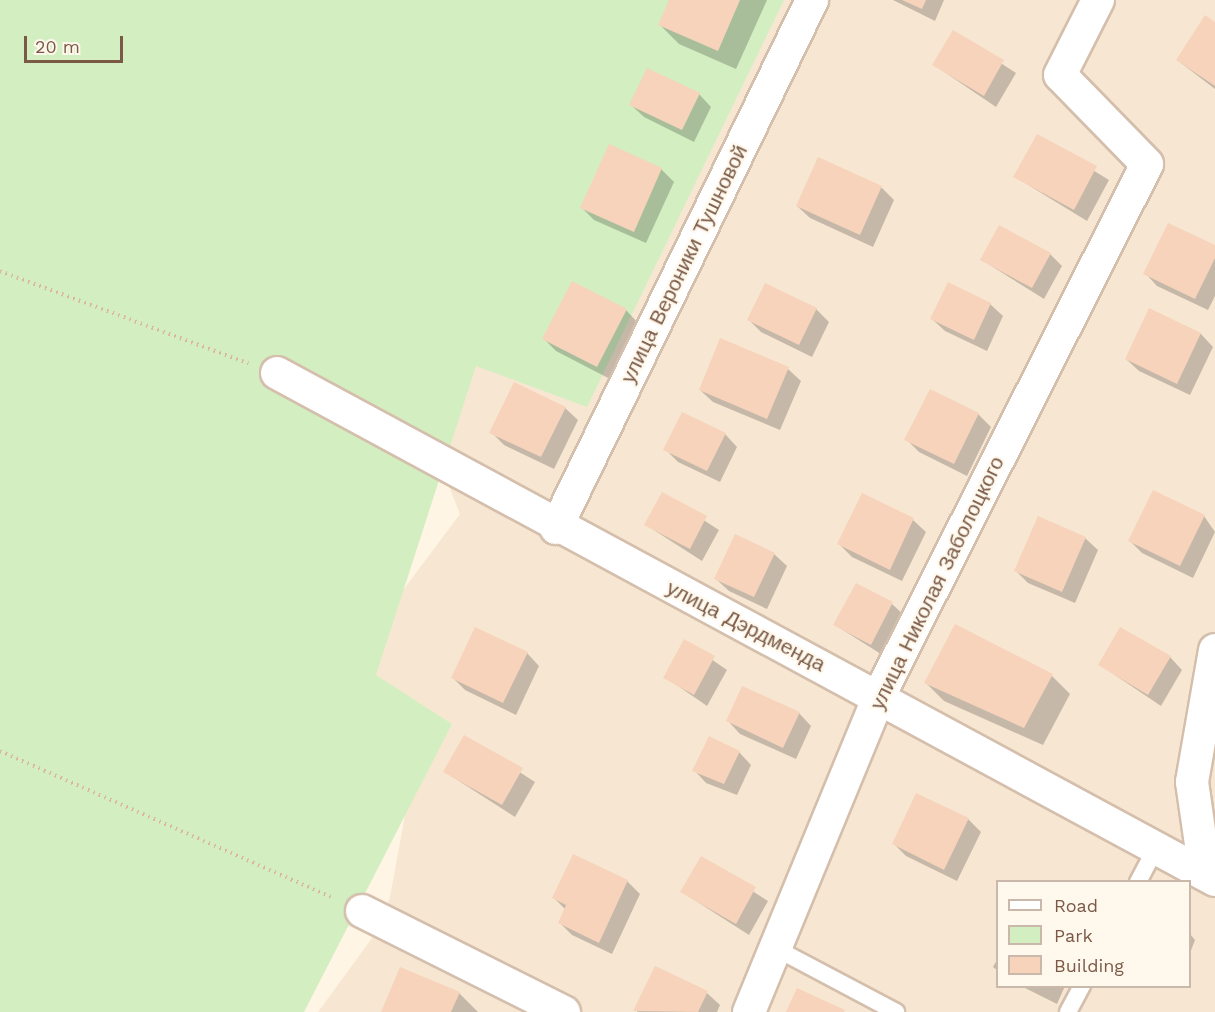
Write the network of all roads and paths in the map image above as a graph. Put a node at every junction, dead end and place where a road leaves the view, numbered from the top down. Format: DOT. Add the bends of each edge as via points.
graph roads {
  1 [pos="812,0"];
  2 [pos="1098,0"];
  3 [pos="0,271"];
  4 [pos="277,373"];
  5 [pos="556,528"];
  6 [pos="1215,650"];
  7 [pos="880,694"];
  8 [pos="0,751"];
  9 [pos="1157,846"];
  10 [pos="1210,876"];
  11 [pos="1139,880"];
  12 [pos="362,910"];
  13 [pos="777,949"];
  14 [pos="1081,988"];
  15 [pos="564,1012"];
  16 [pos="749,1012"];
  17 [pos="896,1012"];
  18 [pos="1068,1012"];
  1 -- 5 [label="street, улица Вероники Тушновой"];
  2 -- 7 [label="street, улица Николая Заболоцкого" via="1060,75 1147,164"];
  3 -- 4 [label="path"];
  4 -- 5 [label="street, улица Дэрдменда"];
  5 -- 7 [label="street, улица Дэрдменда"];
  6 -- 10 [label="street" via="1192,782"];
  7 -- 9 [label="street, улица Дэрдменда"];
  7 -- 13 [label="street, улица Николая Заболоцкого"];
  8 -- 12 [label="path"];
  9 -- 10 [label="street, улица Дэрдменда"];
  9 -- 11 [label="lane"];
  12 -- 15 [label="street"];
  13 -- 16 [label="street, улица Николая Заболоцкого"];
  13 -- 17 [label="lane"];
  14 -- 18 [label="lane"];
}
